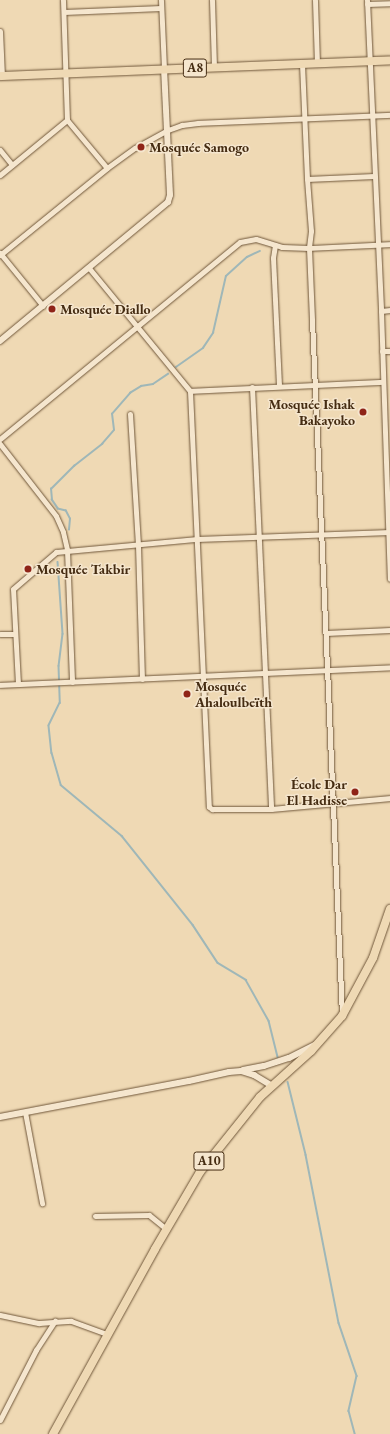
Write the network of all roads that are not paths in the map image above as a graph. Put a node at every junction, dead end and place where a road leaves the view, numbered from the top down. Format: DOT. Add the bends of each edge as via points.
graph roads {
  1 [pos="64,0"];
  2 [pos="161,0"];
  3 [pos="212,0"];
  4 [pos="314,0"];
  5 [pos="367,2"];
  6 [pos="390,3"];
  7 [pos="161,8"];
  8 [pos="64,12"];
  9 [pos="0,31"];
  10 [pos="390,60"];
  11 [pos="369,61"];
  12 [pos="317,63"];
  13 [pos="302,64"];
  14 [pos="214,67"];
  15 [pos="164,69"];
  16 [pos="66,73"];
  17 [pos="1,76"];
  18 [pos="371,116"];
  19 [pos="390,116"];
  20 [pos="304,119"];
  21 [pos="68,120"];
  22 [pos="168,130"];
  23 [pos="0,150"];
  24 [pos="12,165"];
  25 [pos="107,168"];
  26 [pos="0,175"];
  27 [pos="374,176"];
  28 [pos="307,179"];
  29 [pos="390,244"];
  30 [pos="275,245"];
  31 [pos="377,245"];
  32 [pos="310,248"];
  33 [pos="0,254"];
  34 [pos="89,268"];
  35 [pos="43,306"];
  36 [pos="390,310"];
  37 [pos="381,311"];
  38 [pos="136,326"];
  39 [pos="0,341"];
  40 [pos="382,351"];
  41 [pos="390,351"];
  42 [pos="382,382"];
  43 [pos="315,384"];
  44 [pos="279,386"];
  45 [pos="252,387"];
  46 [pos="190,391"];
  47 [pos="130,414"];
  48 [pos="387,415"];
  49 [pos="0,439"];
  50 [pos="0,444"];
  51 [pos="389,532"];
  52 [pos="321,534"];
  53 [pos="259,536"];
  54 [pos="197,539"];
  55 [pos="138,545"];
  56 [pos="67,550"];
  57 [pos="390,579"];
  58 [pos="390,630"];
  59 [pos="326,633"];
  60 [pos="0,634"];
  61 [pos="15,634"];
  62 [pos="390,668"];
  63 [pos="327,670"];
  64 [pos="264,673"];
  65 [pos="203,676"];
  66 [pos="142,679"];
  67 [pos="72,682"];
  68 [pos="18,684"];
  69 [pos="0,685"];
  70 [pos="390,798"];
  71 [pos="333,804"];
  72 [pos="271,809"];
  73 [pos="390,909"];
  74 [pos="342,1016"];
  75 [pos="318,1044"];
  76 [pos="241,1071"];
  77 [pos="272,1086"];
  78 [pos="25,1112"];
  79 [pos="0,1117"];
  80 [pos="42,1202"];
  81 [pos="95,1216"];
  82 [pos="166,1229"];
  83 [pos="0,1315"];
  84 [pos="55,1321"];
  85 [pos="107,1334"];
  86 [pos="1,1416"];
  87 [pos="53,1434"];
  1 -- 8 [label="street"];
  2 -- 7 [label="street"];
  3 -- 14 [label="street"];
  4 -- 12 [label="street"];
  5 -- 6 [label="street"];
  5 -- 11 [label="street"];
  7 -- 8 [label="street"];
  7 -- 15 [label="street"];
  8 -- 16 [label="street"];
  9 -- 17 [label="street"];
  10 -- 11 [label="main road, A8"];
  11 -- 12 [label="main road, A8"];
  11 -- 18 [label="street"];
  12 -- 13 [label="main road, A8"];
  13 -- 14 [label="main road, A8"];
  13 -- 20 [label="street"];
  14 -- 15 [label="main road, A8"];
  15 -- 16 [label="main road, A8"];
  15 -- 22 [label="street"];
  16 -- 17 [label="main road, A8"];
  16 -- 21 [label="street"];
  18 -- 19 [label="street"];
  18 -- 20 [label="street"];
  18 -- 27 [label="street"];
  20 -- 22 [label="street" via="198,123"];
  20 -- 28 [label="street"];
  21 -- 24 [label="street"];
  21 -- 25 [label="street"];
  22 -- 25 [label="street" via="135,148"];
  22 -- 34 [label="street" via="168,202"];
  23 -- 24 [label="street"];
  24 -- 26 [label="street"];
  25 -- 33 [label="street"];
  27 -- 28 [label="street"];
  27 -- 31 [label="street"];
  28 -- 32 [label="street"];
  29 -- 31 [label="street"];
  30 -- 32 [label="street"];
  30 -- 38 [label="street" via="256,239 240,242"];
  30 -- 44 [label="street" via="272,258"];
  31 -- 32 [label="street"];
  31 -- 37 [label="street"];
  32 -- 43 [label="street"];
  33 -- 35 [label="street"];
  34 -- 35 [label="street"];
  34 -- 38 [label="street"];
  35 -- 39 [label="street"];
  36 -- 37 [label="street"];
  37 -- 40 [label="street"];
  38 -- 46 [label="street"];
  38 -- 49 [label="street"];
  40 -- 41 [label="street"];
  40 -- 42 [label="street"];
  42 -- 43 [label="street"];
  42 -- 48 [label="street"];
  43 -- 44 [label="street"];
  43 -- 52 [label="street"];
  44 -- 45 [label="street"];
  45 -- 46 [label="street"];
  45 -- 53 [label="street"];
  46 -- 54 [label="street"];
  47 -- 55 [label="street"];
  48 -- 51 [label="street"];
  50 -- 56 [label="street" via="60,522"];
  51 -- 52 [label="street"];
  51 -- 57 [label="street"];
  52 -- 53 [label="street"];
  52 -- 59 [label="street"];
  53 -- 54 [label="street"];
  53 -- 64 [label="street"];
  54 -- 55 [label="street"];
  54 -- 65 [label="street"];
  55 -- 56 [label="street"];
  55 -- 66 [label="street"];
  56 -- 61 [label="street" via="56,552 13,589"];
  56 -- 67 [label="street"];
  58 -- 59 [label="street"];
  59 -- 63 [label="street"];
  60 -- 61 [label="street"];
  61 -- 68 [label="street"];
  62 -- 63 [label="street"];
  63 -- 64 [label="street"];
  63 -- 71 [label="street"];
  64 -- 65 [label="street"];
  64 -- 72 [label="street"];
  65 -- 66 [label="street"];
  65 -- 72 [label="street" via="209,807"];
  66 -- 67 [label="street"];
  67 -- 68 [label="street"];
  68 -- 69 [label="street"];
  70 -- 71 [label="street"];
  71 -- 72 [label="street"];
  71 -- 74 [label="street"];
  73 -- 74 [label="main road, A10" via="373,958"];
  74 -- 75 [label="main road, A10"];
  75 -- 76 [label="street" via="289,1058"];
  75 -- 77 [label="main road, A10"];
  76 -- 77 [label="street" via="254,1075"];
  76 -- 78 [label="street"];
  77 -- 82 [label="main road, A10" via="240,1121 200,1172"];
  78 -- 79 [label="street"];
  78 -- 80 [label="street"];
  81 -- 82 [label="street" via="149,1215"];
  82 -- 85 [label="main road, A10"];
  83 -- 84 [label="street" via="39,1323"];
  84 -- 85 [label="street" via="71,1321"];
  84 -- 86 [label="street" via="36,1350"];
  85 -- 87 [label="main road, A10"];
}
